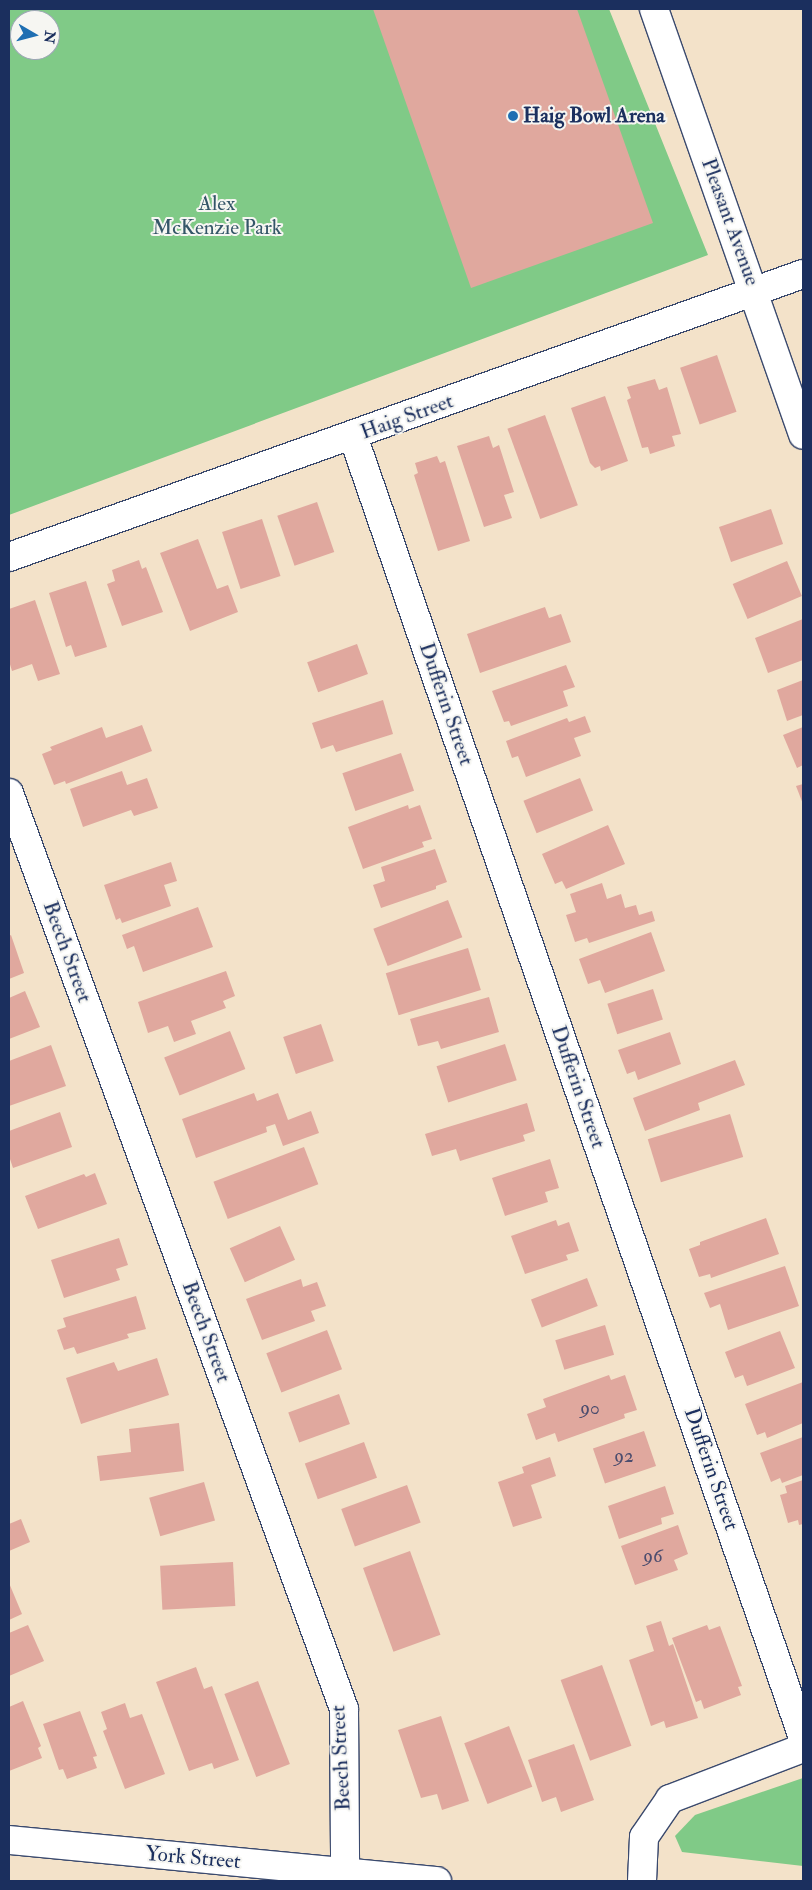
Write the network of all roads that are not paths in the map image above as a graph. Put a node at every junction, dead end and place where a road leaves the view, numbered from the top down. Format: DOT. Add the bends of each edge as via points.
graph roads {
  1 [pos="654,9"];
  2 [pos="803,274"];
  3 [pos="755,292"];
  4 [pos="803,435"];
  5 [pos="353,436"];
  6 [pos="9,557"];
  7 [pos="9,793"];
  8 [pos="803,1738"];
  9 [pos="803,1748"];
  10 [pos="9,1840"];
  11 [pos="346,1877"];
  12 [pos="437,1881"];
  13 [pos="642,1881"];
  1 -- 3 [label="street, Pleasant Avenue"];
  2 -- 3 [label="street, Haig Street"];
  3 -- 4 [label="street, Pleasant Avenue"];
  3 -- 5 [label="street, Haig Street"];
  5 -- 6 [label="street, Haig Street"];
  5 -- 8 [label="street, Dufferin Street"];
  7 -- 11 [label="street, Beech Street" via="344,1709"];
  9 -- 13 [label="street" via="670,1799 644,1837"];
  10 -- 11 [label="street, York Street"];
  11 -- 12 [label="street, York Street"];
}
